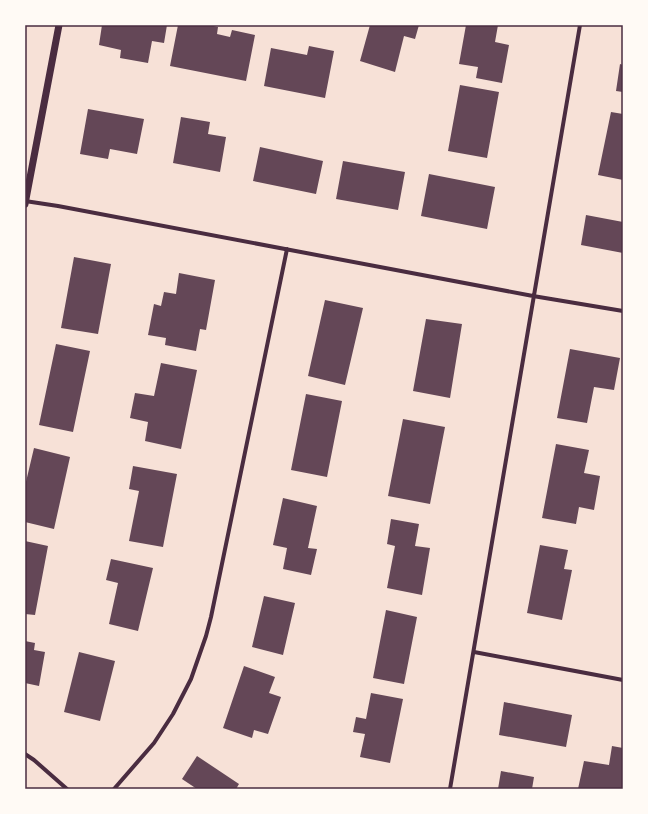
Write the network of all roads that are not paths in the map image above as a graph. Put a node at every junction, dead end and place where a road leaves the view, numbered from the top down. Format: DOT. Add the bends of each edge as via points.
graph roads {
  1 [pos="59,25"];
  2 [pos="580,25"];
  3 [pos="25,202"];
  4 [pos="287,250"];
  5 [pos="533,296"];
  6 [pos="623,311"];
  7 [pos="474,652"];
  8 [pos="623,680"];
  9 [pos="25,754"];
  10 [pos="67,789"];
  11 [pos="114,789"];
  12 [pos="450,789"];
  1 -- 3 [label="street"];
  2 -- 5 [label="street"];
  3 -- 4 [label="street"];
  4 -- 5 [label="street"];
  4 -- 11 [label="street" via="206,636 190,679 172,714 154,743"];
  5 -- 6 [label="street"];
  5 -- 7 [label="street"];
  7 -- 8 [label="street"];
  7 -- 12 [label="street"];
  9 -- 10 [label="street"];
}
